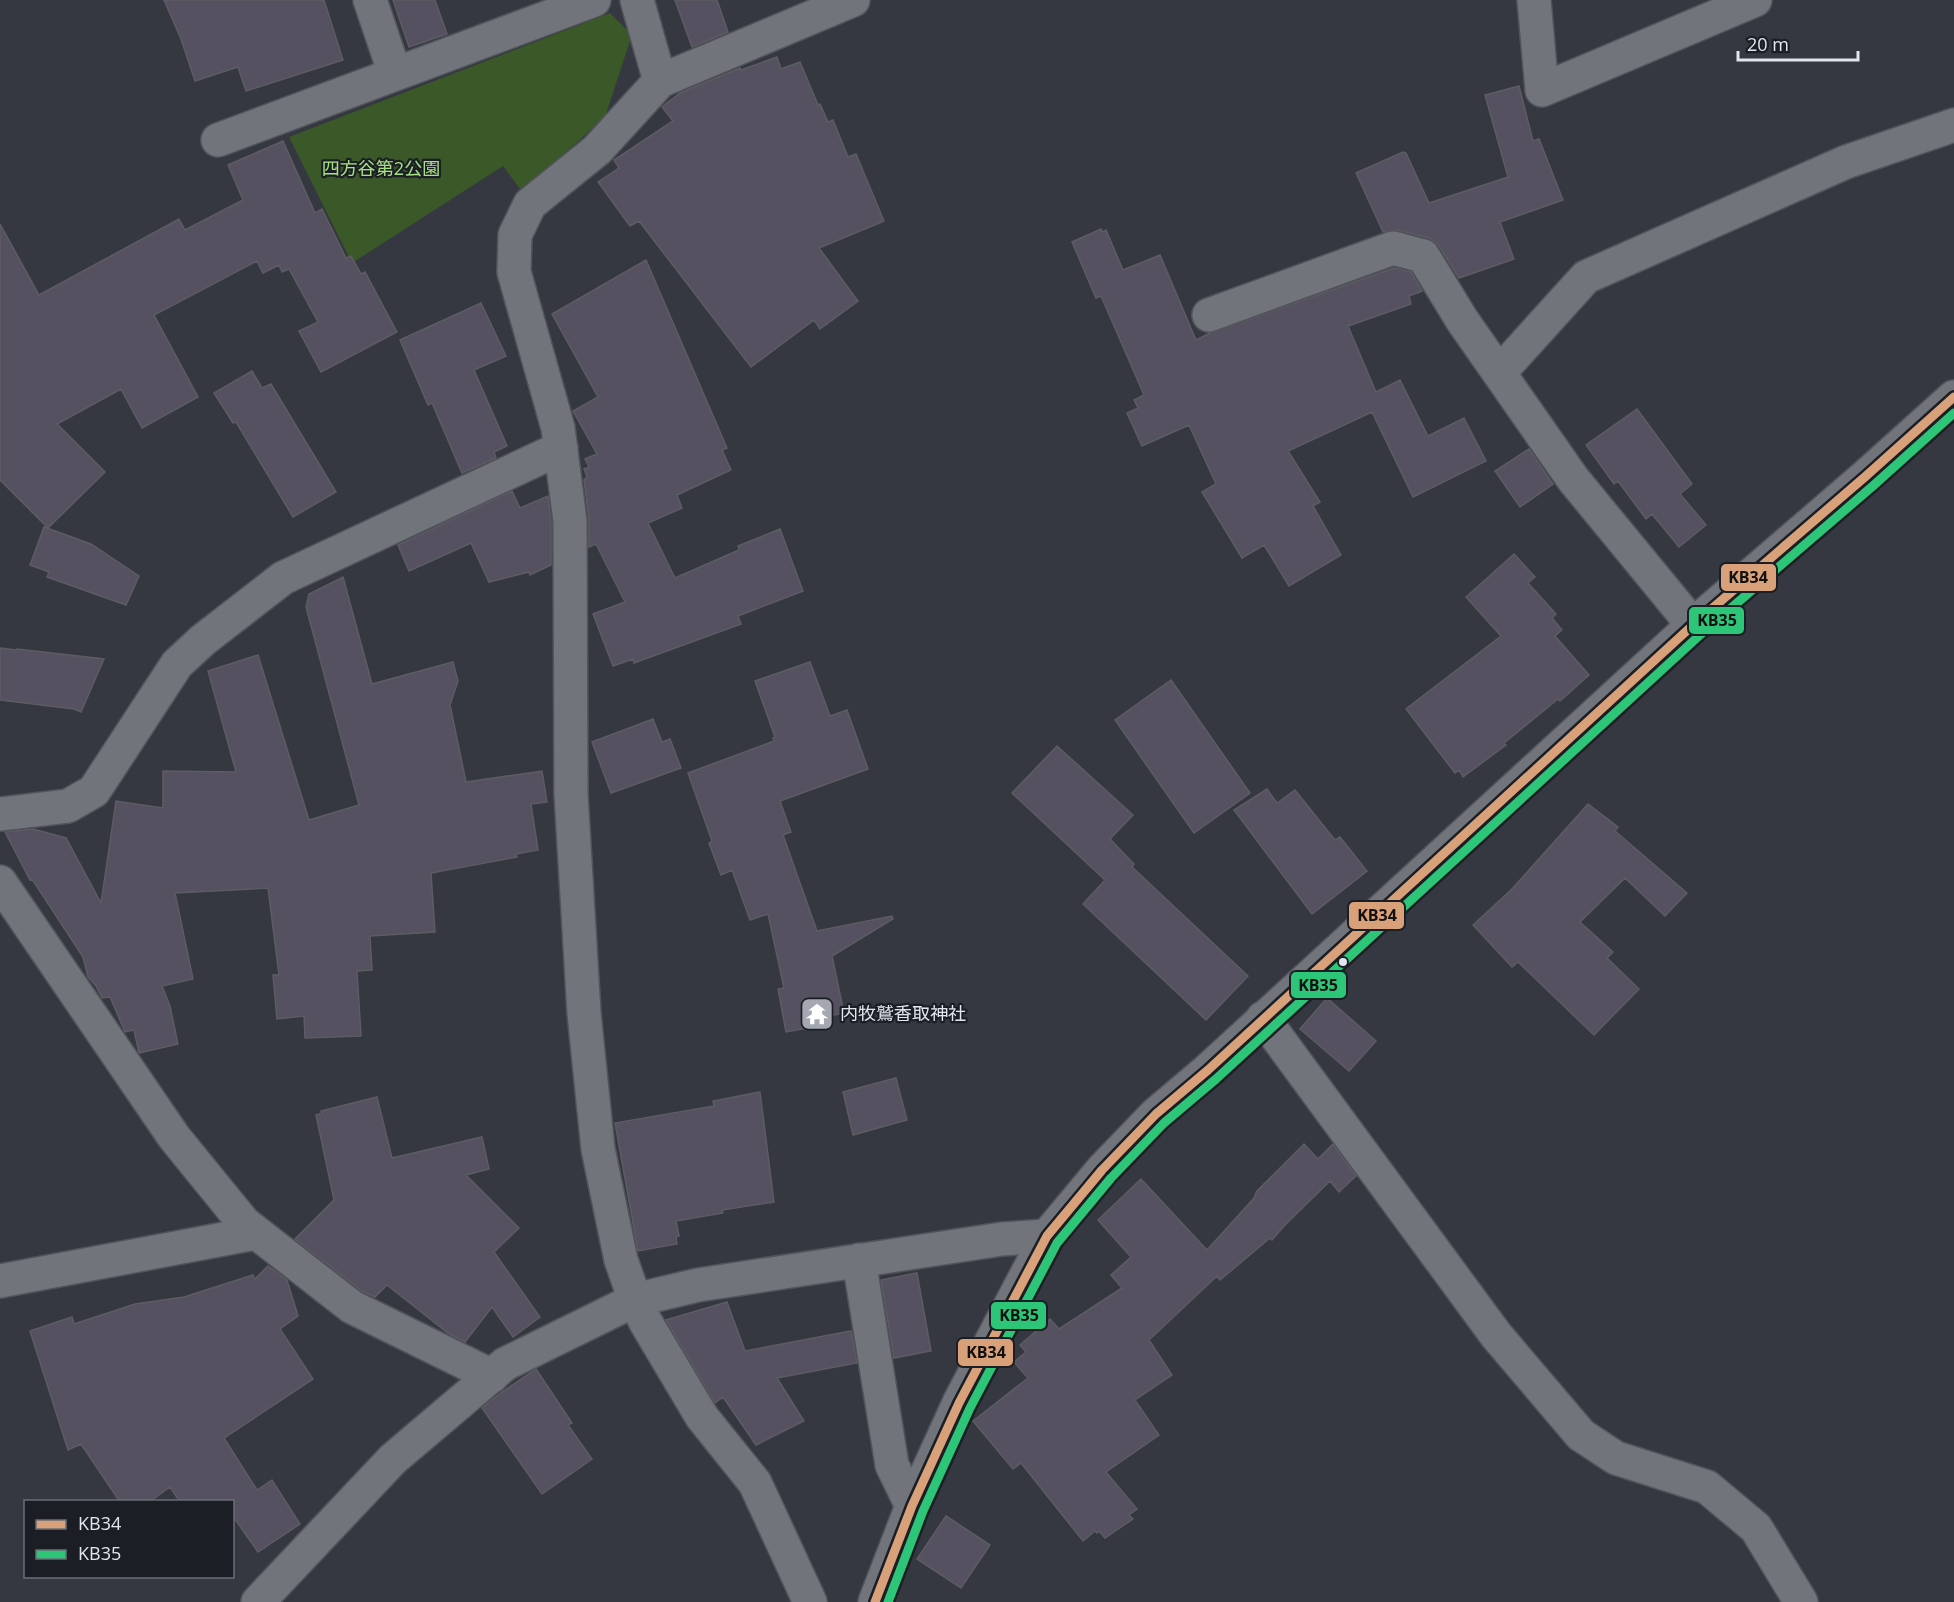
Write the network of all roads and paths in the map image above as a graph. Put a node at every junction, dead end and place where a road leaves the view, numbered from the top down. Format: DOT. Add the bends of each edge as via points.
graph roads {
  1 [pos="370,0"];
  2 [pos="594,0"];
  3 [pos="637,0"];
  4 [pos="853,0"];
  5 [pos="1534,0"];
  6 [pos="1755,0"];
  7 [pos="395,74"];
  8 [pos="660,81"];
  9 [pos="1954,125"];
  10 [pos="218,140"];
  11 [pos="1209,315"];
  12 [pos="1499,373"];
  13 [pos="1954,397"];
  14 [pos="561,448"];
  15 [pos="1693,625"];
  16 [pos="0,814"];
  17 [pos="0,882"];
  18 [pos="1263,1018"];
  19 [pos="256,1233"];
  20 [pos="1047,1236"];
  21 [pos="859,1260"];
  22 [pos="0,1281"];
  23 [pos="635,1300"];
  24 [pos="492,1376"];
  25 [pos="912,1506"];
  26 [pos="258,1602"];
  27 [pos="810,1602"];
  28 [pos="875,1602"];
  29 [pos="1801,1602"];
  1 -- 7 [label="street"];
  2 -- 7 [label="street"];
  3 -- 8 [label="street"];
  4 -- 8 [label="street"];
  5 -- 6 [label="street" via="1542,90"];
  7 -- 10 [label="street"];
  8 -- 14 [label="street" via="597,150 531,204 515,235 514,272"];
  9 -- 12 [label="street" via="1846,162 1586,277"];
  11 -- 12 [label="street" via="1393,248 1423,256"];
  12 -- 15 [label="street" via="1573,479"];
  13 -- 15 [label="street"];
  14 -- 16 [label="street" via="283,578 177,664 94,791 68,806"];
  14 -- 23 [label="street" via="570,521 571,794 584,1013 598,1149 621,1260"];
  15 -- 18 [label="street"];
  17 -- 19 [label="street" via="174,1137"];
  18 -- 20 [label="street" via="1156,1114"];
  18 -- 29 [label="street" via="1496,1335 1581,1435 1616,1458 1707,1487 1756,1528"];
  19 -- 22 [label="street"];
  19 -- 24 [label="street" via="352,1307"];
  20 -- 21 [label="street"];
  20 -- 25 [label="street" via="959,1403"];
  21 -- 23 [label="street" via="698,1285"];
  21 -- 25 [label="street" via="892,1465"];
  23 -- 24 [label="street" via="505,1364"];
  23 -- 27 [label="street" via="702,1417 755,1483"];
  24 -- 26 [label="street" via="393,1459"];
  25 -- 28 [label="street"];
}
